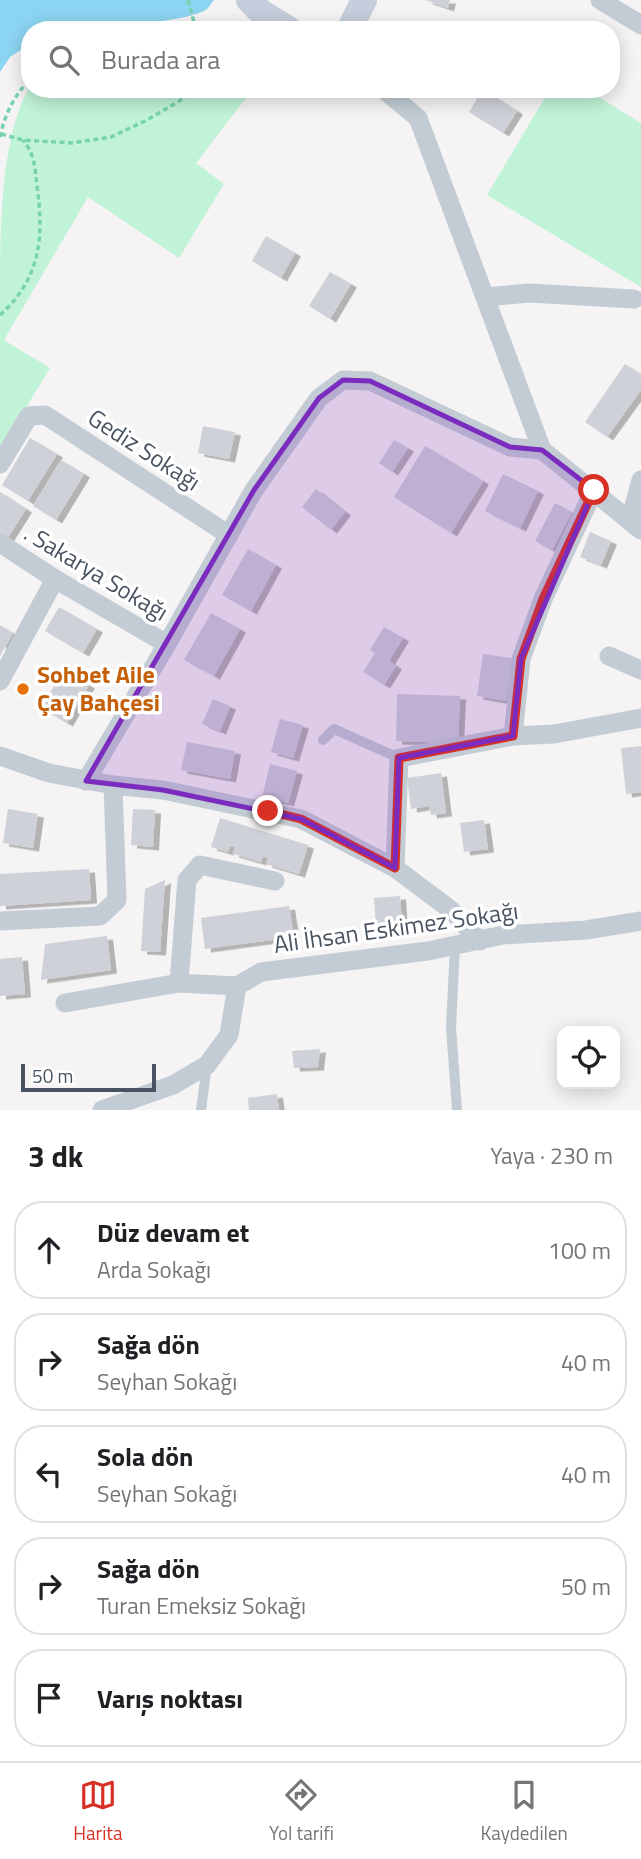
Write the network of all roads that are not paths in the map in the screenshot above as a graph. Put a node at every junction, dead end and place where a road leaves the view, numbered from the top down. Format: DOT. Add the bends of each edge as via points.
graph roads {
  1 [pos="249,0"];
  2 [pos="364,0"];
  3 [pos="600,0"];
  4 [pos="276,21"];
  5 [pos="354,21"];
  6 [pos="641,25"];
  7 [pos="394,98"];
  8 [pos="485,297"];
  9 [pos="634,299"];
  10 [pos="542,450"];
  11 [pos="0,464"];
  12 [pos="641,480"];
  13 [pos="594,490"];
  14 [pos="636,525"];
  15 [pos="229,535"];
  16 [pos="0,543"];
  17 [pos="55,579"];
  18 [pos="167,644"];
  19 [pos="609,656"];
  20 [pos="641,670"];
  21 [pos="0,681"];
  22 [pos="641,718"];
  23 [pos="513,736"];
  24 [pos="323,740"];
  25 [pos="0,756"];
  26 [pos="399,758"];
  27 [pos="86,781"];
  28 [pos="113,785"];
  29 [pos="395,868"];
  30 [pos="275,881"];
  31 [pos="0,921"];
  32 [pos="641,921"];
  33 [pos="480,941"];
  34 [pos="455,946"];
  35 [pos="179,983"];
  36 [pos="237,986"];
  37 [pos="65,1003"];
  38 [pos="207,1065"];
  39 [pos="102,1110"];
  40 [pos="201,1110"];
  41 [pos="457,1110"];
  1 -- 4 [label="main road"];
  2 -- 5 [label="main road"];
  3 -- 6 [label="street"];
  7 -- 8 [label="street" via="418,118"];
  8 -- 9 [label="street" via="529,293"];
  8 -- 10 [label="street"];
  10 -- 13 [label="street"];
  10 -- 15 [label="street" via="510,446 370,381 343,380 319,398 254,490"];
  11 -- 15 [label="street, Gediz Sokağı" via="29,416 46,415"];
  12 -- 14 [label="street"];
  13 -- 14 [label="street"];
  13 -- 23 [label="street" via="543,599 521,659"];
  15 -- 18 [label="street"];
  16 -- 17 [label="street, . Sakarya Sokağı"];
  17 -- 18 [label="street, . Sakarya Sokağı"];
  17 -- 21 [label="street"];
  18 -- 27 [label="street"];
  19 -- 20 [label="street"];
  22 -- 23 [label="street" via="554,734"];
  23 -- 26 [label="street"];
  24 -- 26 [label="lane" via="334,729"];
  25 -- 27 [label="street"];
  26 -- 29 [label="street"];
  27 -- 28 [label="street"];
  28 -- 29 [label="street" via="163,790 301,819"];
  28 -- 31 [label="street" via="117,900 100,916"];
  29 -- 33 [label="street" via="451,910"];
  30 -- 35 [label="street" via="200,865 187,880"];
  32 -- 33 [label="street, Ali İhsan Eskimez Sokağı"];
  33 -- 34 [label="street, Ali İhsan Eskimez Sokağı"];
  34 -- 36 [label="street, Ali İhsan Eskimez Sokağı" via="261,972"];
  34 -- 41 [label="lane" via="451,1027"];
  35 -- 36 [label="street"];
  35 -- 37 [label="street"];
  36 -- 38 [label="street" via="229,1035"];
  38 -- 39 [label="street" via="173,1085"];
  38 -- 40 [label="lane"];
}
